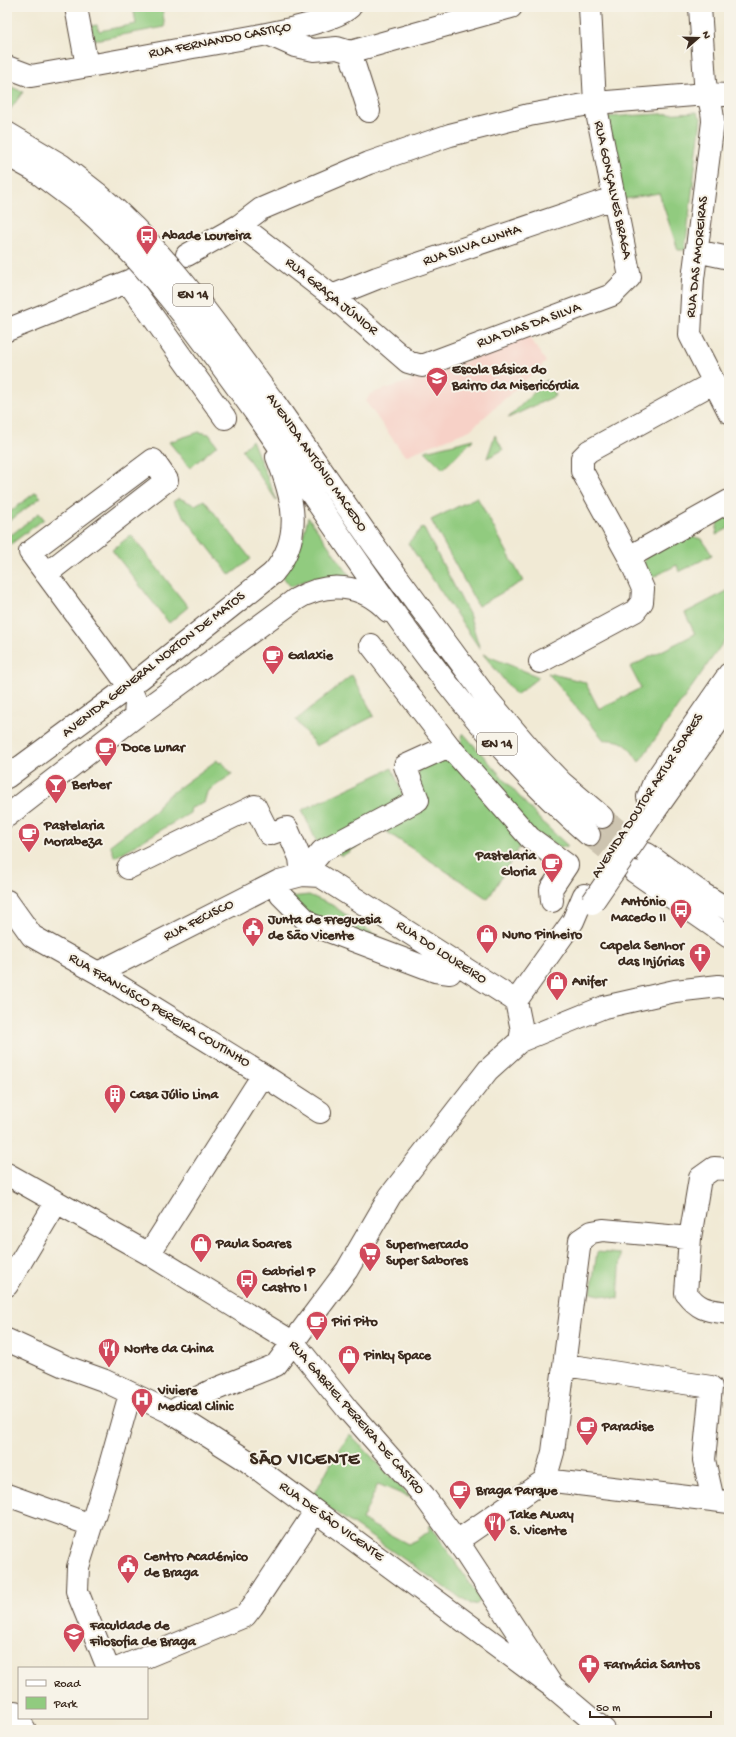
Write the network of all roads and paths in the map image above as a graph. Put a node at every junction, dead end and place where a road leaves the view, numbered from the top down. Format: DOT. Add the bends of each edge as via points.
graph roads {
  1 [pos="76,7"];
  2 [pos="350,7"];
  3 [pos="590,7"];
  4 [pos="700,7"];
  5 [pos="498,9"];
  6 [pos="268,34"];
  7 [pos="350,52"];
  8 [pos="87,66"];
  9 [pos="7,67"];
  10 [pos="706,94"];
  11 [pos="729,95"];
  12 [pos="595,103"];
  13 [pos="369,111"];
  14 [pos="7,133"];
  15 [pos="7,155"];
  16 [pos="613,198"];
  17 [pos="92,201"];
  18 [pos="240,225"];
  19 [pos="696,251"];
  20 [pos="187,255"];
  21 [pos="729,258"];
  22 [pos="630,277"];
  23 [pos="332,296"];
  24 [pos="7,330"];
  25 [pos="422,366"];
  26 [pos="713,383"];
  27 [pos="268,412"];
  28 [pos="729,412"];
  29 [pos="225,418"];
  30 [pos="729,501"];
  31 [pos="629,557"];
  32 [pos="46,574"];
  33 [pos="417,643"];
  34 [pos="371,645"];
  35 [pos="540,662"];
  36 [pos="729,674"];
  37 [pos="129,686"];
  38 [pos="729,706"];
  39 [pos="135,717"];
  40 [pos="449,746"];
  41 [pos="34,757"];
  42 [pos="7,777"];
  43 [pos="54,780"];
  44 [pos="653,801"];
  45 [pos="7,816"];
  46 [pos="602,818"];
  47 [pos="589,835"];
  48 [pos="647,854"];
  49 [pos="128,868"];
  50 [pos="635,872"];
  51 [pos="302,875"];
  52 [pos="281,895"];
  53 [pos="7,901"];
  54 [pos="552,901"];
  55 [pos="729,910"];
  56 [pos="729,937"];
  57 [pos="98,973"];
  58 [pos="450,973"];
  59 [pos="729,988"];
  60 [pos="516,1001"];
  61 [pos="520,1041"];
  62 [pos="263,1075"];
  63 [pos="320,1112"];
  64 [pos="729,1169"];
  65 [pos="7,1174"];
  66 [pos="56,1203"];
  67 [pos="690,1238"];
  68 [pos="149,1254"];
  69 [pos="7,1285"];
  70 [pos="729,1313"];
  71 [pos="7,1340"];
  72 [pos="294,1343"];
  73 [pos="565,1365"];
  74 [pos="130,1394"];
  75 [pos="172,1413"];
  76 [pos="545,1480"];
  77 [pos="7,1495"];
  78 [pos="721,1501"];
  79 [pos="315,1512"];
  80 [pos="91,1525"];
  81 [pos="457,1541"];
  82 [pos="504,1611"];
  83 [pos="471,1626"];
  84 [pos="108,1667"];
  85 [pos="121,1667"];
  86 [pos="553,1687"];
  87 [pos="604,1730"];
  1 -- 8 [label="main road"];
  2 -- 6 [label="main road, RUA FERNANDO CASTIÇO" via="344,13 329,19"];
  3 -- 12 [label="main road, RUA GONÇALVES BRAGA"];
  4 -- 10 [label="main road, RUA DAS AMOREIRAS"];
  5 -- 7 [label="main road"];
  6 -- 7 [label="main road" via="308,49 337,48"];
  6 -- 8 [label="main road, RUA FERNANDO CASTIÇO"];
  7 -- 13 [label="main road"];
  8 -- 9 [label="main road, RUA FERNANDO CASTIÇO" via="31,76"];
  10 -- 11 [label="main road"];
  10 -- 12 [label="main road"];
  10 -- 19 [label="main road, RUA DAS AMOREIRAS" via="713,108 713,122"];
  12 -- 16 [label="main road, RUA GONÇALVES BRAGA"];
  12 -- 18 [label="main road" via="450,135 369,163 261,209"];
  14 -- 17 [label="main road, AVENIDA ANTÓNIO MACEDO / EN 14" via="61,165"];
  15 -- 17 [label="main road, AVENIDA ANTÓNIO MACEDO / EN 14"];
  16 -- 22 [label="main road, RUA GONÇALVES BRAGA"];
  16 -- 23 [label="main road, RUA SILVA CUNHA" via="377,278"];
  17 -- 27 [label="main road, AVENIDA ANTÓNIO MACEDO / EN 14, bridge" via="136,229 180,279"];
  18 -- 20 [label="main road"];
  18 -- 23 [label="main road, RUA GRAÇA JÚNIOR"];
  19 -- 21 [label="main road"];
  19 -- 26 [label="main road, RUA DAS AMOREIRAS" via="690,335"];
  22 -- 25 [label="main road, RUA DIAS DA SILVA" via="612,295"];
  23 -- 25 [label="main road, RUA GRAÇA JÚNIOR" via="408,362"];
  24 -- 29 [label="main road" via="131,281"];
  26 -- 28 [label="main road, RUA DAS AMOREIRAS"];
  26 -- 31 [label="main road" via="589,451 582,458 582,471"];
  27 -- 33 [label="main road, AVENIDA ANTÓNIO MACEDO / EN 14"];
  27 -- 37 [label="main road, AVENIDA GENERAL NORTON DE MATOS" via="294,514 289,549 282,563 273,573"];
  27 -- 46 [label="main road, AVENIDA ANTÓNIO MACEDO / EN 14" via="374,545 489,701 562,783"];
  30 -- 31 [label="main road"];
  31 -- 35 [label="main road" via="643,589 642,602 635,611"];
  32 -- 32 [label="main road" via="167,480 153,460 30,552"];
  32 -- 37 [label="main road"];
  33 -- 39 [label="main road, AVENIDA GENERAL NORTON DE MATOS" via="384,608 368,596 354,590 321,588 295,600"];
  33 -- 47 [label="main road, AVENIDA ANTÓNIO MACEDO / EN 14" via="484,728 531,782"];
  34 -- 40 [label="main road"];
  36 -- 44 [label="main road, AVENIDA DOUTOR ARTUR SOARES" via="654,782"];
  37 -- 39 [label="main road" via="136,702"];
  37 -- 41 [label="main road, AVENIDA GENERAL NORTON DE MATOS"];
  38 -- 44 [label="main road, AVENIDA DOUTOR ARTUR SOARES"];
  39 -- 43 [label="main road, AVENIDA GENERAL NORTON DE MATOS"];
  40 -- 51 [label="main road" via="405,766 418,800 322,851"];
  40 -- 54 [label="main road" via="530,838 566,865 551,889"];
  41 -- 42 [label="main road, AVENIDA GENERAL NORTON DE MATOS"];
  41 -- 43 [label="main road"];
  43 -- 45 [label="main road, AVENIDA GENERAL NORTON DE MATOS"];
  44 -- 60 [label="main road, AVENIDA DOUTOR ARTUR SOARES"];
  48 -- 55 [label="main road"];
  49 -- 51 [label="main road" via="255,806 269,834 287,828 300,858"];
  50 -- 56 [label="main road"];
  51 -- 57 [label="main road, RUA FECISCO" via="279,881"];
  51 -- 60 [label="main road, RUA DO LOUREIRO" via="320,876"];
  52 -- 58 [label="main road" via="310,924 435,971"];
  53 -- 57 [label="main road, RUA FRANCISCO PEREIRA COUTINHO" via="32,936"];
  57 -- 62 [label="main road, RUA FRANCISCO PEREIRA COUTINHO"];
  59 -- 61 [label="main road" via="719,986 675,991 604,1007"];
  60 -- 61 [label="main road" via="522,1030"];
  61 -- 72 [label="main road" via="488,1070 390,1196 347,1270"];
  62 -- 63 [label="main road, RUA FRANCISCO PEREIRA COUTINHO"];
  62 -- 68 [label="main road"];
  64 -- 67 [label="main road" via="714,1168 700,1178"];
  65 -- 66 [label="main road, RUA GABRIEL PEREIRA DE CASTRO"];
  66 -- 68 [label="main road, RUA GABRIEL PEREIRA DE CASTRO"];
  66 -- 69 [label="main road"];
  67 -- 70 [label="main road" via="686,1293 695,1305"];
  67 -- 73 [label="main road" via="603,1230 592,1232 580,1240"];
  68 -- 72 [label="main road, RUA GABRIEL PEREIRA DE CASTRO"];
  71 -- 74 [label="main road, RUA DE SÃO VICENTE"];
  72 -- 75 [label="main road" via="276,1366 211,1391"];
  72 -- 81 [label="main road, RUA GABRIEL PEREIRA DE CASTRO" via="348,1410 424,1496"];
  73 -- 76 [label="main road" via="554,1452"];
  73 -- 78 [label="main road" via="711,1387 704,1460"];
  74 -- 75 [label="main road, RUA DE SÃO VICENTE"];
  74 -- 80 [label="main road"];
  75 -- 79 [label="main road, RUA DE SÃO VICENTE" via="246,1460"];
  76 -- 78 [label="main road"];
  76 -- 81 [label="main road"];
  77 -- 80 [label="main road"];
  79 -- 83 [label="main road, RUA DE SÃO VICENTE"];
  79 -- 85 [label="main road" via="245,1616"];
  80 -- 84 [label="main road" via="78,1567 77,1591"];
  81 -- 82 [label="main road, RUA GABRIEL PEREIRA DE CASTRO"];
  82 -- 83 [label="main road"];
  82 -- 86 [label="main road, RUA GABRIEL PEREIRA DE CASTRO"];
  83 -- 86 [label="main road, RUA DE SÃO VICENTE"];
  86 -- 87 [label="main road"];
}
